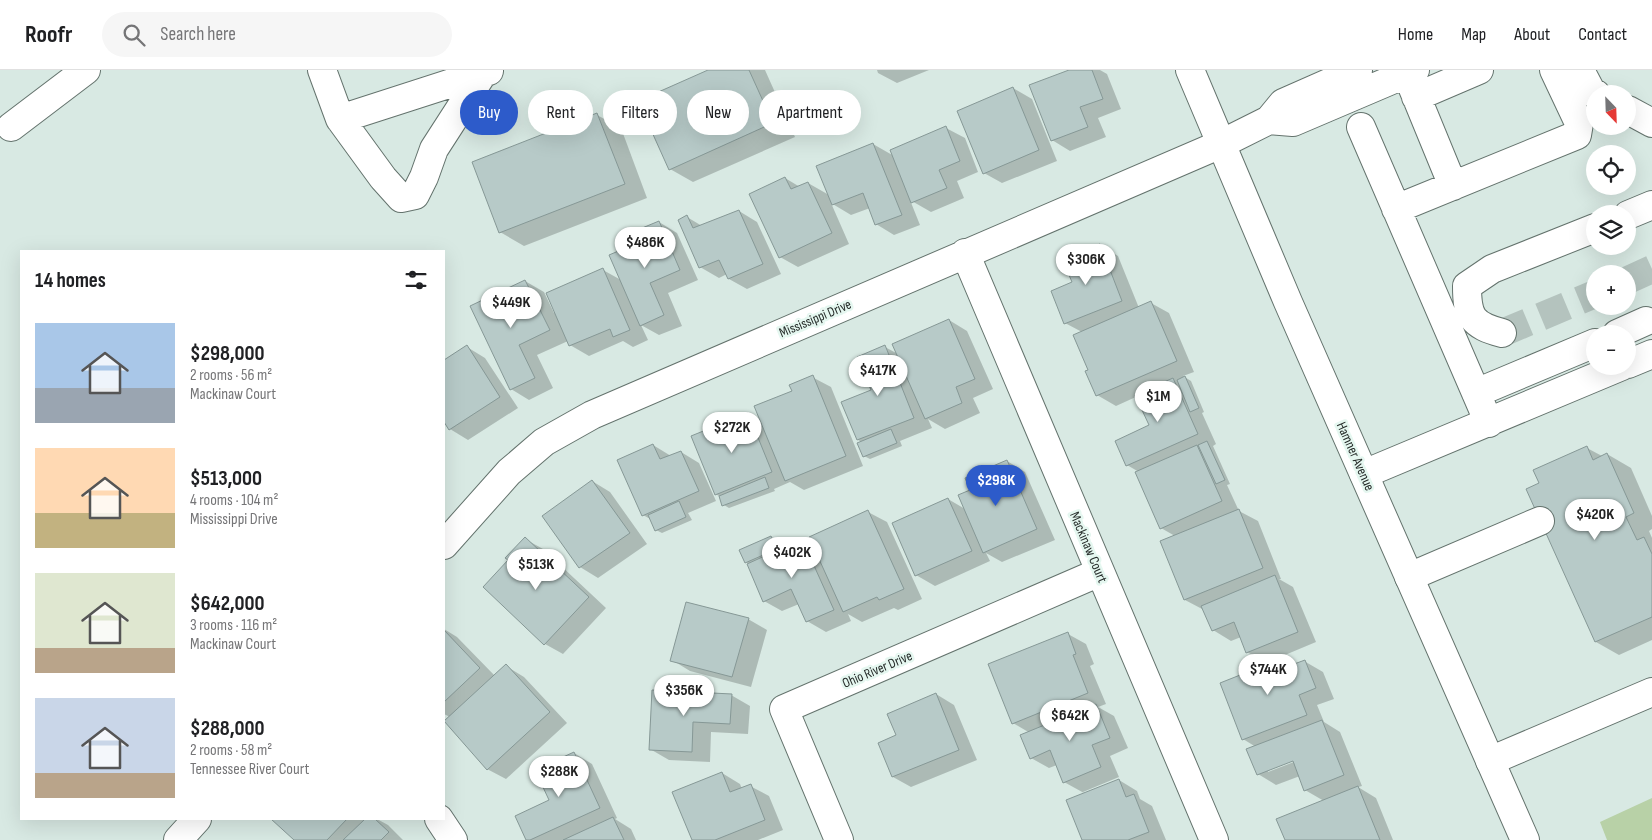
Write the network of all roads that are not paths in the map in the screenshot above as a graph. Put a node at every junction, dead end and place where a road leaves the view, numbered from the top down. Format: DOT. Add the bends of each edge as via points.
graph roads {
  1 [pos="322,70"];
  2 [pos="1190,70"];
  3 [pos="1479,70"];
  4 [pos="1554,70"];
  5 [pos="1580,70"];
  6 [pos="488,72"];
  7 [pos="1341,73"];
  8 [pos="70,75"];
  9 [pos="1413,80"];
  10 [pos="1588,85"];
  11 [pos="1636,114"];
  12 [pos="340,119"];
  13 [pos="1269,120"];
  14 [pos="1652,123"];
  15 [pos="10,126"];
  16 [pos="1361,127"];
  17 [pos="1221,144"];
  18 [pos="1453,186"];
  19 [pos="1652,205"];
  20 [pos="1396,209"];
  21 [pos="1636,212"];
  22 [pos="1586,232"];
  23 [pos="965,253"];
  24 [pos="1646,322"];
  25 [pos="1636,326"];
  26 [pos="1502,333"];
  27 [pos="1586,347"];
  28 [pos="1652,354"];
  29 [pos="1636,361"];
  30 [pos="1601,375"];
  31 [pos="1476,393"];
  32 [pos="1489,423"];
  33 [pos="1364,474"];
  34 [pos="1540,521"];
  35 [pos="445,544"];
  36 [pos="1100,572"];
  37 [pos="1409,577"];
  38 [pos="1652,692"];
  39 [pos="1490,761"];
  40 [pos="197,820"];
  41 [pos="440,820"];
  42 [pos="178,840"];
  43 [pos="453,840"];
  44 [pos="839,840"];
  45 [pos="1214,840"];
  46 [pos="1525,840"];
  1 -- 12 [label="street"];
  2 -- 17 [label="street, Hamner Avenue"];
  3 -- 9 [label="street"];
  4 -- 18 [label="street" via="1579,123 1577,135"];
  5 -- 10 [label="street"];
  6 -- 12 [label="street"];
  6 -- 12 [label="street" via="434,149 415,195 401,198"];
  7 -- 13 [label="street" via="1283,103"];
  8 -- 15 [label="street"];
  9 -- 13 [label="street" via="1293,122"];
  9 -- 18 [label="street"];
  11 -- 14 [label="street"];
  13 -- 17 [label="street, Mississippi Drive"];
  16 -- 20 [label="street"];
  17 -- 23 [label="street, Mississippi Drive"];
  17 -- 33 [label="street, Hamner Avenue"];
  18 -- 20 [label="street"];
  19 -- 21 [label="street"];
  20 -- 31 [label="street"];
  22 -- 26 [label="street" via="1492,269 1467,286 1467,305 1471,316 1485,329"];
  23 -- 35 [label="street, Mississippi Drive" via="592,415 544,442 509,472"];
  23 -- 36 [label="street, Mackinaw Court"];
  24 -- 25 [label="street"];
  27 -- 31 [label="street"];
  28 -- 29 [label="street"];
  30 -- 32 [label="street"];
  31 -- 32 [label="street"];
  32 -- 33 [label="street"];
  33 -- 37 [label="street, Hamner Avenue"];
  34 -- 37 [label="street"];
  36 -- 44 [label="street, Ohio River Drive" via="784,710"];
  36 -- 45 [label="street, Mackinaw Court"];
  37 -- 39 [label="street, Hamner Avenue"];
  38 -- 39 [label="street"];
  39 -- 46 [label="street, Hamner Avenue"];
  40 -- 42 [label="street"];
  41 -- 43 [label="street"];
}
